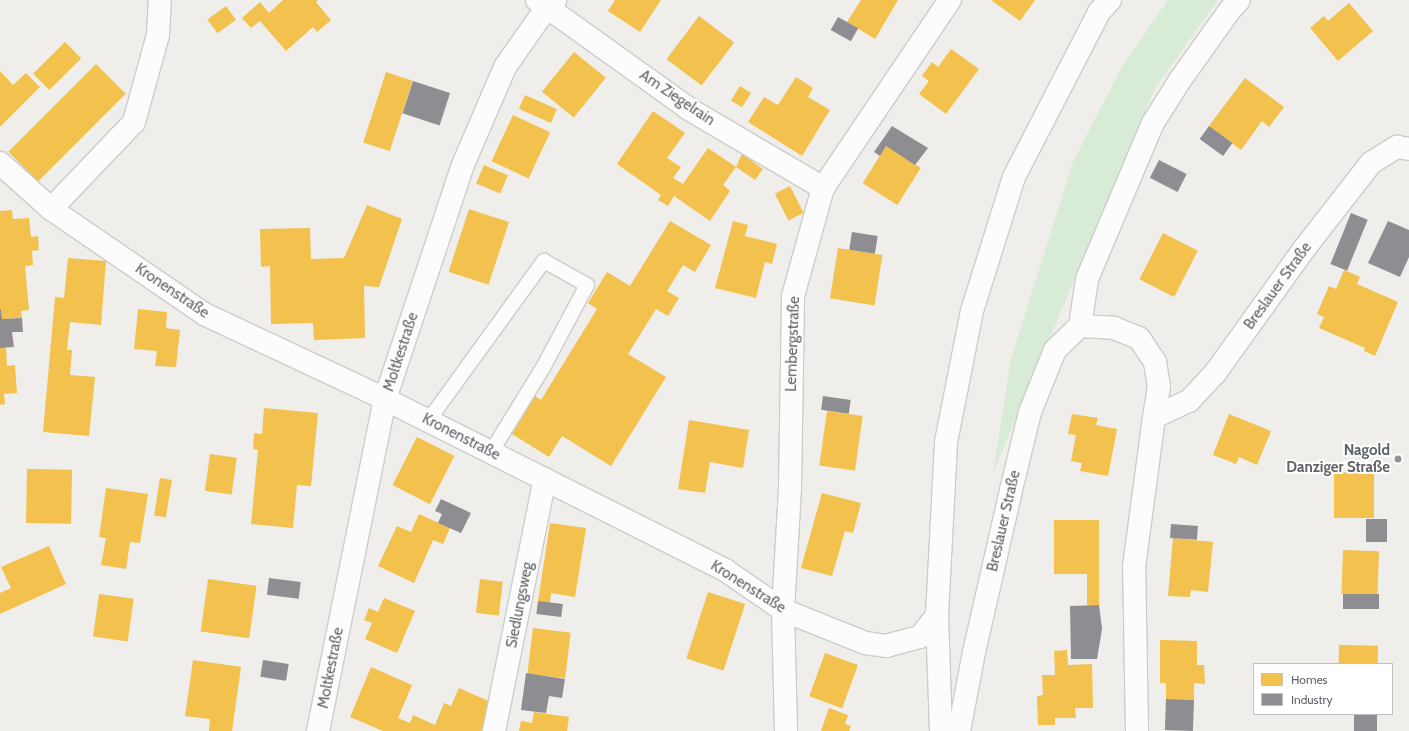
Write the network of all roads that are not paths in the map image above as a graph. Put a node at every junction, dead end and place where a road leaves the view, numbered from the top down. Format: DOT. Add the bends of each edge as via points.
graph roads {
  1 [pos="160,0"];
  2 [pos="950,0"];
  3 [pos="1110,0"];
  4 [pos="1239,0"];
  5 [pos="547,2"];
  6 [pos="1405,143"];
  7 [pos="0,163"];
  8 [pos="823,188"];
  9 [pos="51,209"];
  10 [pos="1080,326"];
  11 [pos="385,399"];
  12 [pos="1154,417"];
  13 [pos="428,421"];
  14 [pos="491,452"];
  15 [pos="545,479"];
  16 [pos="783,610"];
  17 [pos="937,615"];
  18 [pos="318,731"];
  19 [pos="494,731"];
  20 [pos="786,731"];
  21 [pos="941,731"];
  22 [pos="959,731"];
  23 [pos="1137,731"];
  1 -- 9 [label="street" via="158,35 134,122"];
  2 -- 8 [label="street, Lembergstraße"];
  3 -- 17 [label="street" via="1099,12 1014,177 972,311 946,442"];
  4 -- 10 [label="street" via="1180,80 1153,123 1087,279"];
  5 -- 8 [label="street, Am Ziegelrain" via="689,109"];
  5 -- 11 [label="street, Moltkestraße" via="505,67 462,167"];
  6 -- 12 [label="street, Breslauer Straße" via="1371,163 1304,249 1216,372 1189,401"];
  7 -- 9 [label="street, Kronenstraße"];
  8 -- 16 [label="street, Lembergstraße" via="793,296 790,490"];
  9 -- 11 [label="street, Kronenstraße" via="206,315"];
  10 -- 12 [label="street" via="1114,328 1139,338 1155,362 1160,386"];
  10 -- 22 [label="street, Breslauer Straße" via="1055,350 1030,412 974,652"];
  11 -- 13 [label="street, Kronenstraße"];
  11 -- 18 [label="street, Moltkestraße"];
  12 -- 23 [label="street" via="1134,567"];
  13 -- 14 [label="street, Kronenstraße"];
  13 -- 14 [label="lane" via="544,261 586,286 544,366"];
  14 -- 15 [label="street, Kronenstraße"];
  15 -- 16 [label="street, Kronenstraße" via="725,570"];
  15 -- 19 [label="street, Siedlungsweg"];
  16 -- 17 [label="street, Kronenstraße" via="865,643 886,646 920,637"];
  16 -- 20 [label="street, Lembergstraße"];
  17 -- 21 [label="street"];
}
